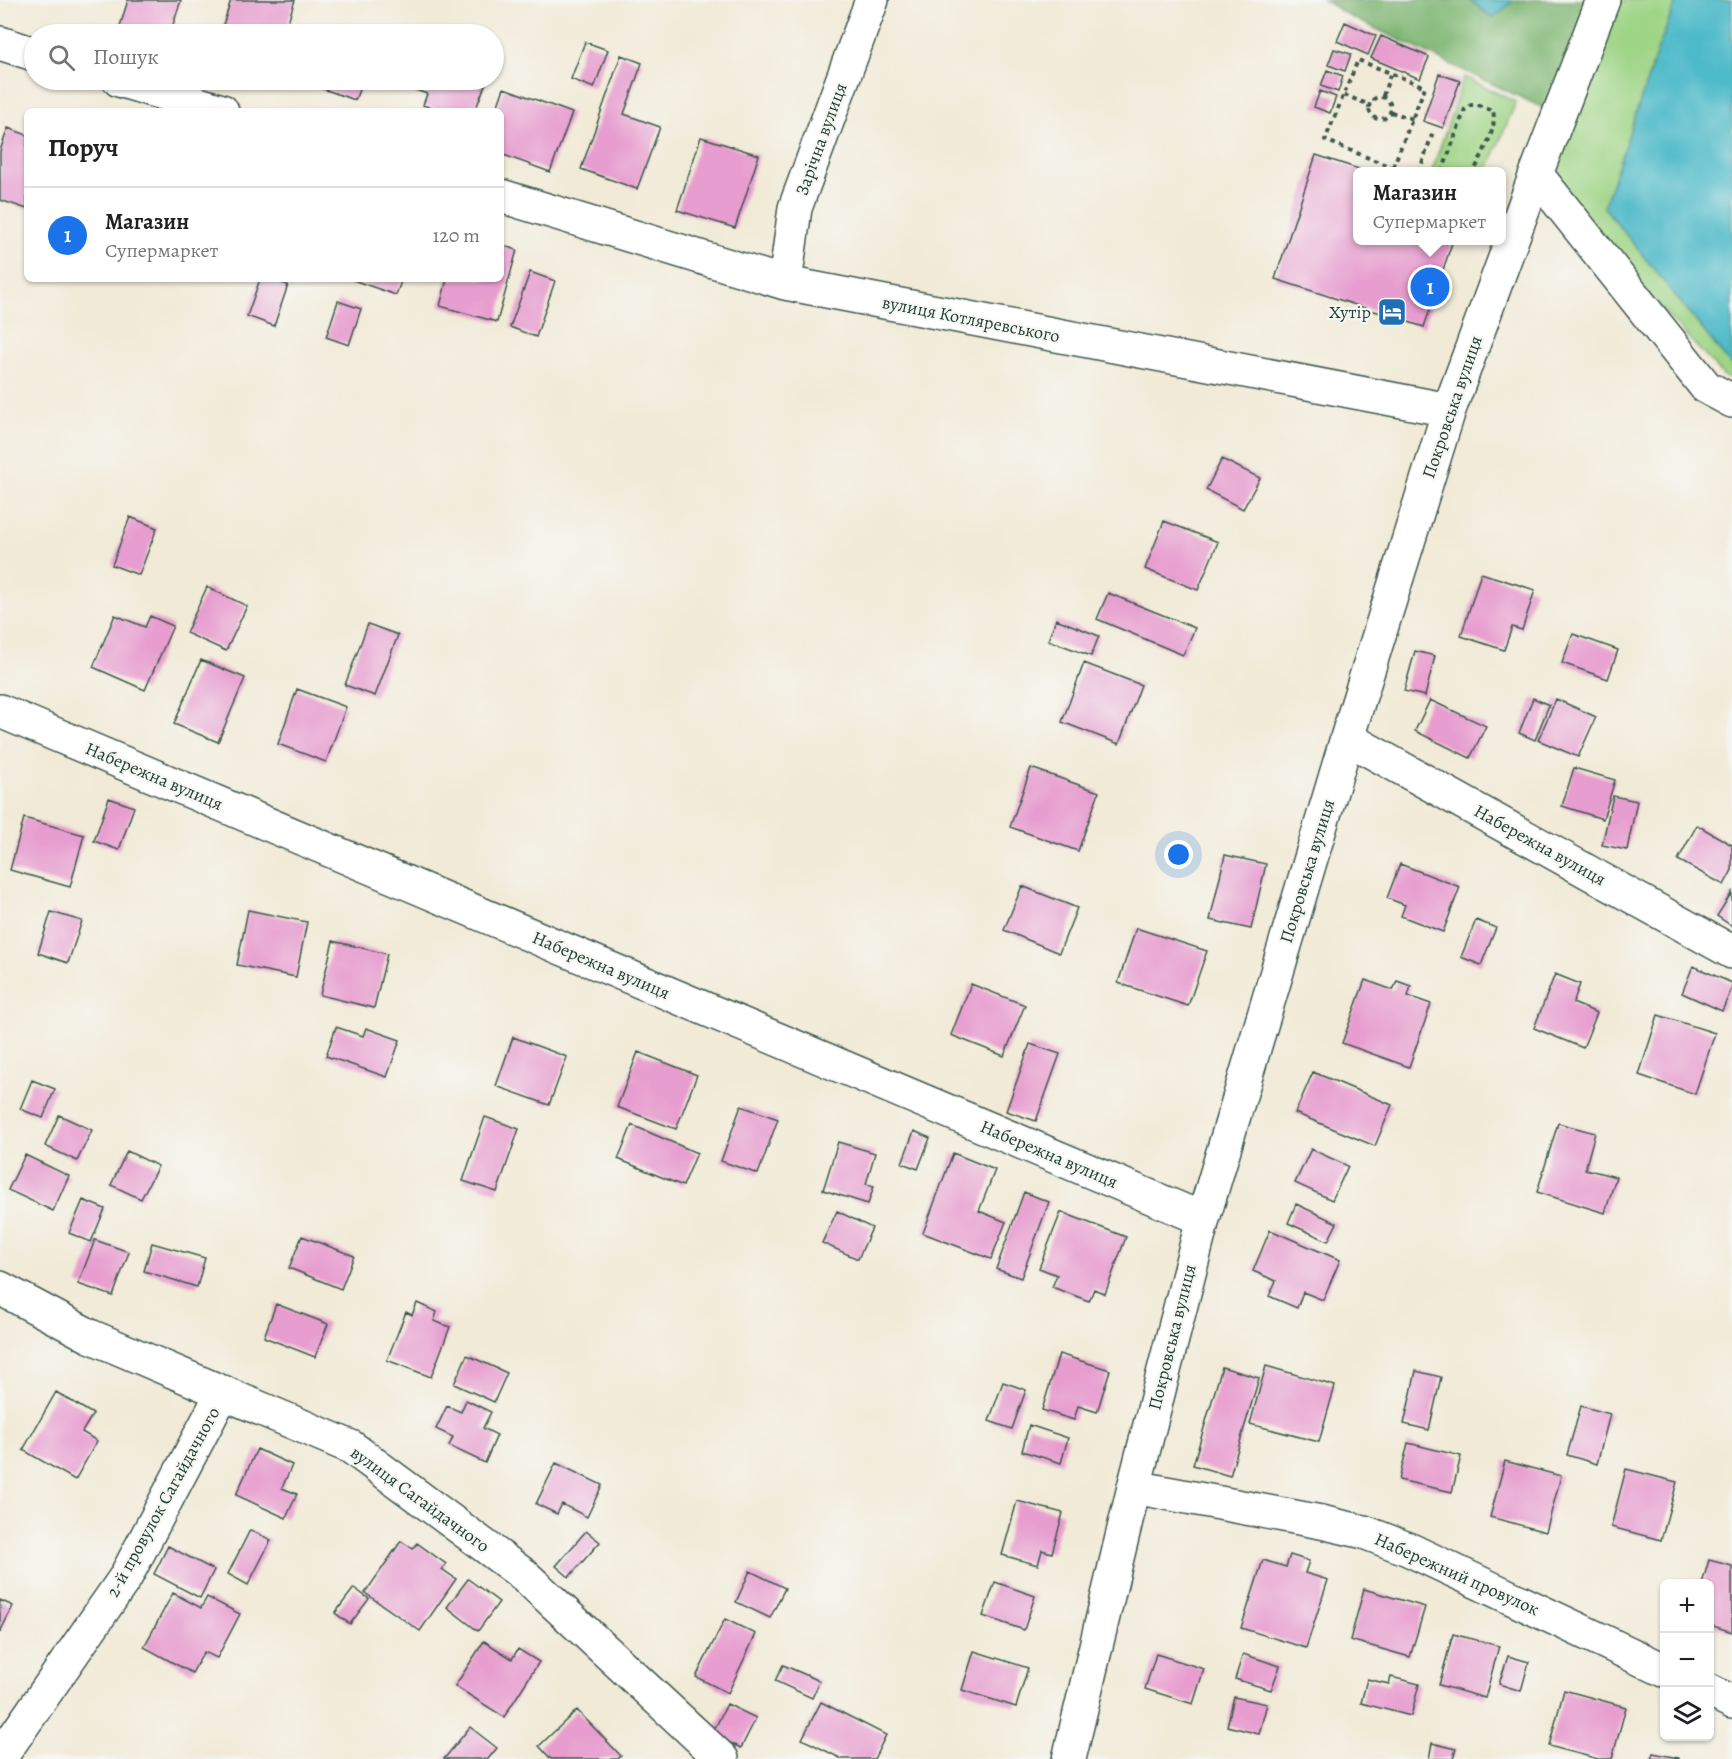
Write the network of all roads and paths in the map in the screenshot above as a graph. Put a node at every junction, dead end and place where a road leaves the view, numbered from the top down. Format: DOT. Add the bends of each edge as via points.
graph roads {
  1 [pos="872,0"];
  2 [pos="1603,0"];
  3 [pos="0,43"];
  4 [pos="24,51"];
  5 [pos="1391,72"];
  6 [pos="152,90"];
  7 [pos="1344,95"];
  8 [pos="1383,96"];
  9 [pos="1370,105"];
  10 [pos="212,108"];
  11 [pos="1391,112"];
  12 [pos="1413,119"];
  13 [pos="1433,132"];
  14 [pos="1393,167"];
  15 [pos="1420,167"];
  16 [pos="1443,167"];
  17 [pos="1476,167"];
  18 [pos="1536,174"];
  19 [pos="504,197"];
  20 [pos="785,283"];
  21 [pos="1732,401"];
  22 [pos="1449,410"];
  23 [pos="0,711"];
  24 [pos="1347,738"];
  25 [pos="1732,952"];
  26 [pos="1203,1219"];
  27 [pos="0,1288"];
  28 [pos="223,1392"];
  29 [pos="1134,1487"];
  30 [pos="1660,1668"];
  31 [pos="1714,1693"];
  32 [pos="1732,1702"];
  33 [pos="0,1758"];
  34 [pos="722,1759"];
  35 [pos="1069,1759"];
  1 -- 20 [label="street, Зарічна вулиця" via="795,208"];
  2 -- 18 [label="street, Покровська вулиця"];
  3 -- 4 [label="street"];
  5 -- 7 [label="path" via="1358,60"];
  5 -- 8 [label="path"];
  5 -- 12 [label="path" via="1425,87"];
  6 -- 10 [label="street"];
  7 -- 9 [label="path"];
  7 -- 14 [label="path" via="1325,140"];
  8 -- 9 [label="path" via="1375,97"];
  8 -- 11 [label="path" via="1389,100"];
  9 -- 11 [label="path" via="1376,118 1387,117"];
  11 -- 12 [label="path"];
  12 -- 14 [label="path"];
  13 -- 15 [label="path"];
  16 -- 17 [label="path" via="1465,109 1474,104 1493,111 1494,116 1492,131"];
  18 -- 21 [label="street" via="1706,387"];
  18 -- 22 [label="street, Покровська вулиця"];
  19 -- 20 [label="street, вулиця Котляревського"];
  20 -- 22 [label="street, вулиця Котляревського"];
  22 -- 24 [label="street, Покровська вулиця"];
  23 -- 26 [label="street, Набережна вулиця"];
  24 -- 25 [label="street, Набережна вулиця"];
  24 -- 26 [label="street, Покровська вулиця"];
  26 -- 29 [label="street, Покровська вулиця"];
  27 -- 28 [label="street, вулиця Сагайдачного" via="90,1336"];
  28 -- 33 [label="street, 2-й провулок Сагайдачного" via="125,1578"];
  28 -- 34 [label="street, вулиця Сагайдачного" via="351,1447 524,1575"];
  29 -- 30 [label="street, Набережний провулок" via="1364,1532"];
  29 -- 35 [label="street, Покровська вулиця"];
  31 -- 32 [label="street"];
}
